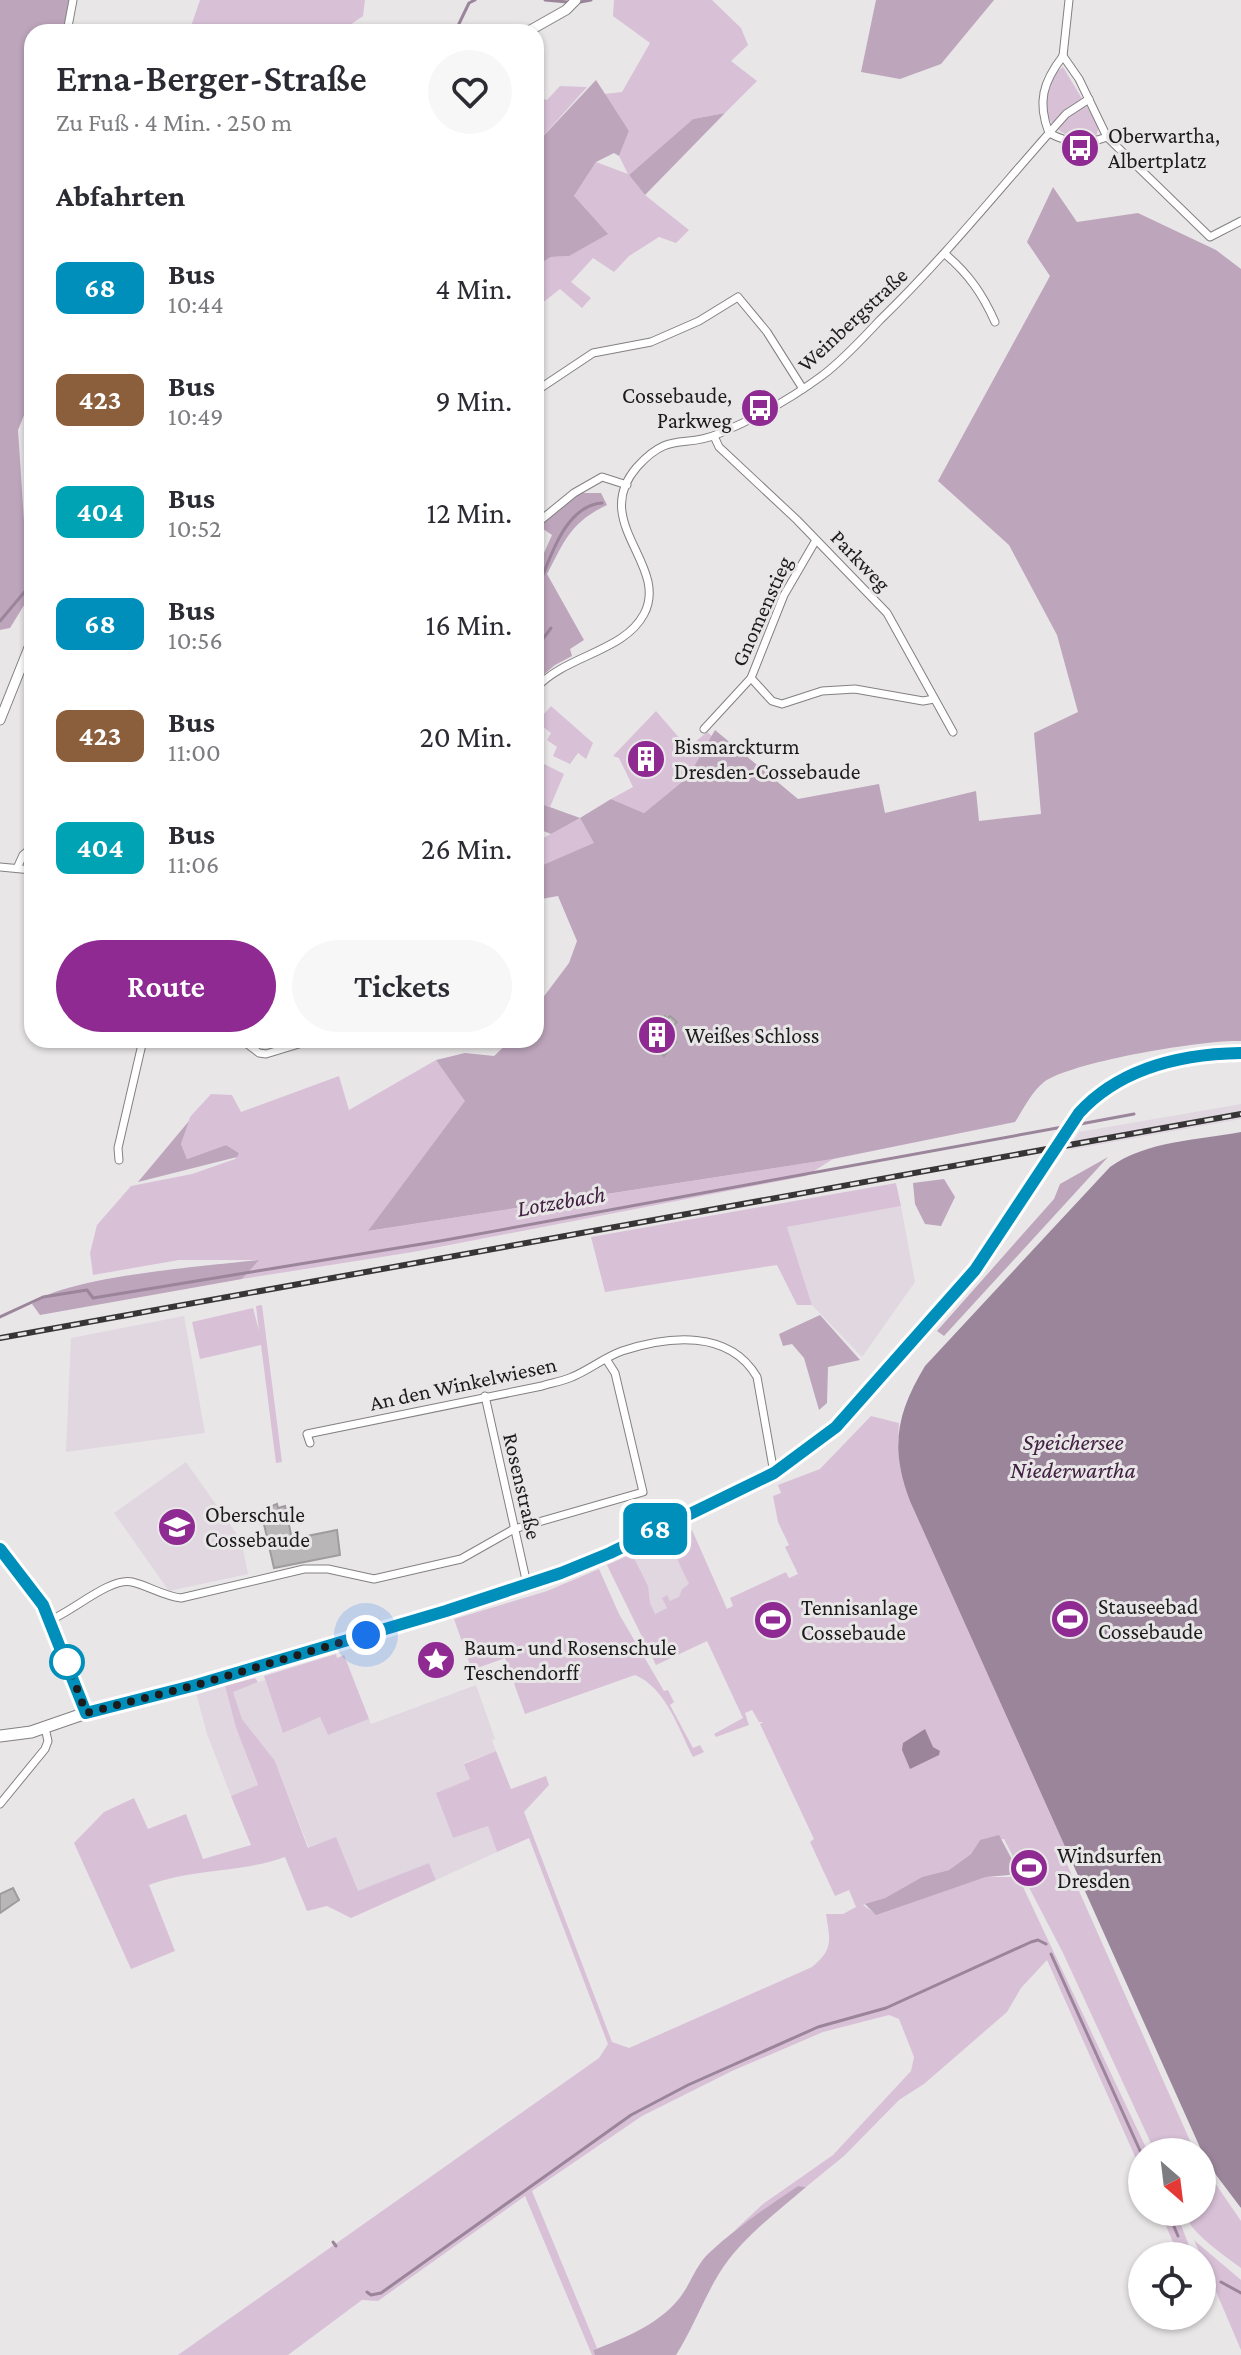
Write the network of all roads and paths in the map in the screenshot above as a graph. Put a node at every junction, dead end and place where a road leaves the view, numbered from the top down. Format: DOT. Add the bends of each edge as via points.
graph roads {
  1 [pos="73,0"];
  2 [pos="576,0"];
  3 [pos="1069,0"];
  4 [pos="68,24"];
  5 [pos="541,24"];
  6 [pos="1063,56"];
  7 [pos="1089,99"];
  8 [pos="1049,133"];
  9 [pos="1107,137"];
  10 [pos="1241,221"];
  11 [pos="945,254"];
  12 [pos="995,322"];
  13 [pos="544,386"];
  14 [pos="803,389"];
  15 [pos="714,436"];
  16 [pos="627,485"];
  17 [pos="544,517"];
  18 [pos="816,540"];
  19 [pos="24,660"];
  20 [pos="751,678"];
  21 [pos="544,681"];
  22 [pos="934,699"];
  23 [pos="0,720"];
  24 [pos="704,729"];
  25 [pos="953,732"];
  26 [pos="24,854"];
  27 [pos="18,866"];
  28 [pos="0,867"];
  29 [pos="24,868"];
  30 [pos="141,1048"];
  31 [pos="252,1048"];
  32 [pos="286,1048"];
  33 [pos="1241,1053"];
  34 [pos="119,1160"];
  35 [pos="606,1359"];
  36 [pos="485,1396"];
  37 [pos="310,1443"];
  38 [pos="774,1473"];
  39 [pos="514,1529"];
  40 [pos="0,1549"];
  41 [pos="527,1584"];
  42 [pos="50,1620"];
  43 [pos="86,1713"];
  44 [pos="45,1728"];
  45 [pos="0,1736"];
  46 [pos="0,1804"];
  1 -- 4 [label="street"];
  2 -- 5 [label="street"];
  3 -- 6 [label="street"];
  6 -- 7 [label="street"];
  6 -- 8 [label="street" via="1042,90 1040,104"];
  7 -- 8 [label="street, Weinbergstraße"];
  7 -- 9 [label="street"];
  8 -- 9 [label="street" via="1078,144"];
  8 -- 11 [label="street, Weinbergstraße"];
  9 -- 10 [label="street" via="1210,237"];
  11 -- 12 [label="street" via="982,294"];
  11 -- 14 [label="street, Weinbergstraße" via="846,354"];
  13 -- 14 [label="street" via="593,353 651,342 738,297"];
  14 -- 15 [label="street, Weinbergstraße"];
  15 -- 16 [label="street, Weinbergstraße" via="667,443 638,466"];
  15 -- 18 [label="street, Parkweg" via="719,447"];
  16 -- 17 [label="street" via="602,477"];
  16 -- 21 [label="street" via="620,512 647,578 645,614 621,638 558,668"];
  18 -- 20 [label="street, Gnomenstieg" via="784,595"];
  18 -- 22 [label="street, Parkweg" via="887,613"];
  19 -- 23 [label="street"];
  20 -- 22 [label="street" via="772,701 782,704 822,691 855,689"];
  20 -- 24 [label="street, Gnomenstieg"];
  22 -- 25 [label="street, Parkweg"];
  26 -- 27 [label="street"];
  27 -- 28 [label="street"];
  27 -- 29 [label="street"];
  30 -- 34 [label="street"];
  31 -- 32 [label="street" via="266,1054"];
  33 -- 38 [label="main road, bridge" via="1155,1066 1125,1076 1101,1092 1073,1123 975,1270 862,1399 820,1441"];
  35 -- 36 [label="street, An den Winkelwiesen" via="571,1378"];
  35 -- 38 [label="street, An den Winkelwiesen" via="689,1338 713,1341 733,1352 757,1377"];
  35 -- 39 [label="street" via="615,1373 643,1492"];
  36 -- 37 [label="street, An den Winkelwiesen" via="307,1434"];
  36 -- 39 [label="street, Rosenstraße"];
  38 -- 41 [label="main road" via="598,1558"];
  39 -- 41 [label="street, Rosenstraße"];
  39 -- 42 [label="street" via="461,1559 374,1579 304,1569 181,1598 130,1581 116,1583"];
  40 -- 42 [label="street"];
  41 -- 43 [label="main road" via="196,1685"];
  42 -- 43 [label="street"];
  43 -- 44 [label="main road"];
  44 -- 45 [label="main road"];
  44 -- 46 [label="street" via="45,1749"];
}
